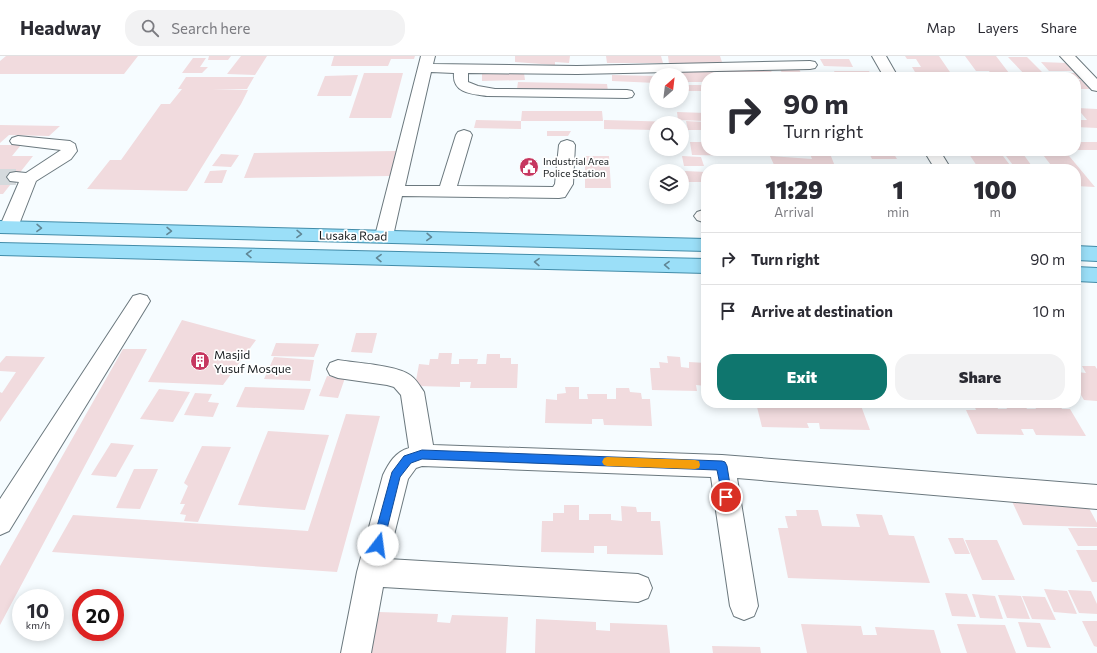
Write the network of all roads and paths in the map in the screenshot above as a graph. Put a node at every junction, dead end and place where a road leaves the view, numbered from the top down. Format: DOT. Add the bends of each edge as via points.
graph roads {
  1 [pos="577,56"];
  2 [pos="879,56"];
  3 [pos="1067,56"];
  4 [pos="426,62"];
  5 [pos="810,64"];
  6 [pos="461,68"];
  7 [pos="577,70"];
  8 [pos="888,72"];
  9 [pos="1097,87"];
  10 [pos="627,94"];
  11 [pos="464,135"];
  12 [pos="18,141"];
  13 [pos="567,145"];
  14 [pos="395,191"];
  15 [pos="447,192"];
  16 [pos="4,227"];
  17 [pos="384,236"];
  18 [pos="701,245"];
  19 [pos="0,249"];
  20 [pos="1081,253"];
  21 [pos="1097,254"];
  22 [pos="701,266"];
  23 [pos="1081,274"];
  24 [pos="1097,275"];
  25 [pos="140,301"];
  26 [pos="338,369"];
  27 [pos="422,455"];
  28 [pos="722,466"];
  29 [pos="1097,496"];
  30 [pos="0,522"];
  31 [pos="371,572"];
  32 [pos="638,588"];
  33 [pos="744,606"];
  34 [pos="356,653"];
  1 -- 7 [label="street"];
  2 -- 8 [label="street"];
  3 -- 9 [label="street"];
  4 -- 6 [label="street"];
  4 -- 14 [label="street"];
  5 -- 7 [label="street"];
  6 -- 7 [label="street"];
  6 -- 10 [label="street" via="461,81 464,86 481,91"];
  11 -- 15 [label="street"];
  12 -- 16 [label="street" via="64,144 69,147 65,155 22,177"];
  13 -- 15 [label="street" via="564,184 559,193"];
  14 -- 15 [label="street"];
  14 -- 17 [label="street"];
  16 -- 17 [label="main road, Lusaka Road, one-way"];
  17 -- 18 [label="main road, Lusaka Road, one-way"];
  22 -- 19 [label="main road, Lusaka Road, one-way"];
  20 -- 21 [label="main road"];
  23 -- 24 [label="main road"];
  25 -- 30 [label="street"];
  26 -- 27 [label="street" via="388,376 402,381 412,392"];
  27 -- 28 [label="street"];
  27 -- 31 [label="street" via="408,459 396,475"];
  28 -- 29 [label="street"];
  28 -- 33 [label="street"];
  31 -- 32 [label="street"];
  31 -- 34 [label="street"];
}
